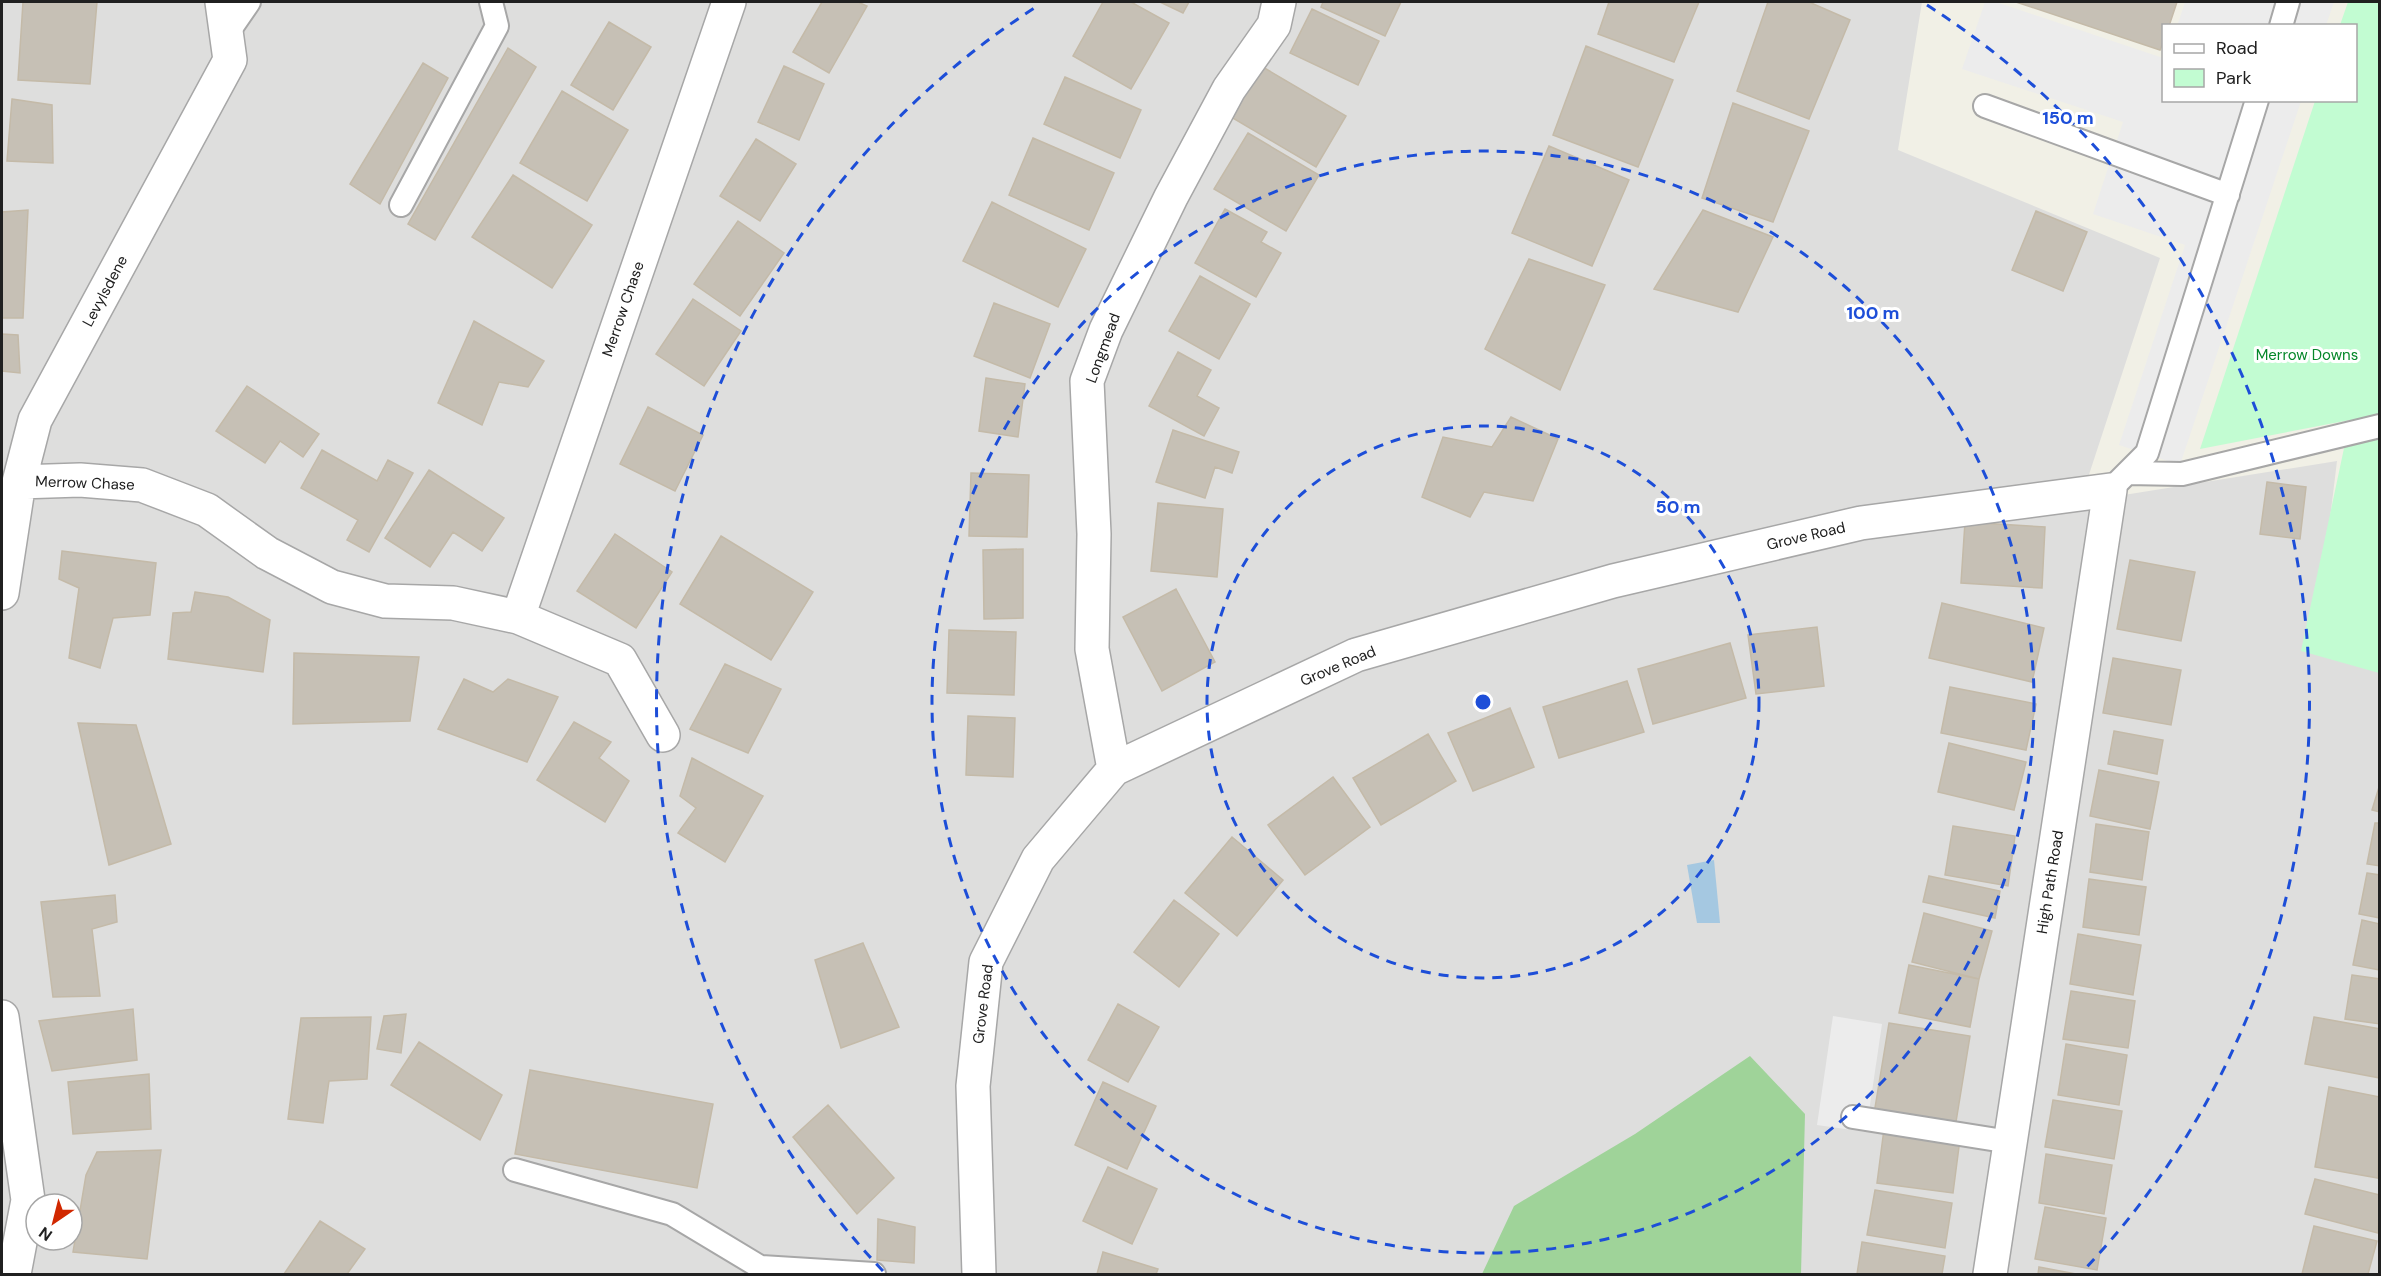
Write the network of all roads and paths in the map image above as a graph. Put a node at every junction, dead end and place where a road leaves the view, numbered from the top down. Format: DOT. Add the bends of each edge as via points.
graph roads {
  1 [pos="222,2"];
  2 [pos="249,2"];
  3 [pos="491,2"];
  4 [pos="729,2"];
  5 [pos="1279,2"];
  6 [pos="2289,2"];
  7 [pos="2282,24"];
  8 [pos="227,34"];
  9 [pos="2256,102"];
  10 [pos="1985,106"];
  11 [pos="2228,195"];
  12 [pos="401,205"];
  13 [pos="2379,426"];
  14 [pos="19,482"];
  15 [pos="2118,482"];
  16 [pos="2,593"];
  17 [pos="518,617"];
  18 [pos="663,735"];
  19 [pos="1114,769"];
  20 [pos="2,1017"];
  21 [pos="1853,1117"];
  22 [pos="2010,1142"];
  23 [pos="515,1170"];
  24 [pos="14,1275"];
  25 [pos="874,1275"];
  26 [pos="979,1275"];
  27 [pos="1990,1275"];
  1 -- 8 [label="street, Levylsdene"];
  2 -- 8 [label="lane"];
  3 -- 12 [label="lane" via="497,26"];
  4 -- 17 [label="street, Merrow Chase"];
  5 -- 19 [label="street, Longmead" via="1274,25 1228,89 1171,197 1106,330 1087,381 1094,534 1092,649"];
  6 -- 7 [label="lane"];
  8 -- 14 [label="street, Levylsdene" via="230,60 35,420"];
  9 -- 11 [label="lane"];
  10 -- 11 [label="lane"];
  11 -- 15 [label="lane" via="2147,453"];
  13 -- 15 [label="lane" via="2182,474"];
  14 -- 16 [label="street, Levylsdene"];
  14 -- 17 [label="street, Merrow Chase" via="80,480 142,485 207,510 267,553 332,587 385,601 453,603"];
  15 -- 19 [label="street, Grove Road" via="1861,523 1613,581 1356,655"];
  15 -- 22 [label="street, High Path Road"];
  17 -- 18 [label="street, Merrow Chase" via="620,660"];
  19 -- 26 [label="street, Grove Road" via="1038,860 986,962 973,1086"];
  20 -- 24 [label="street" via="28,1200"];
  21 -- 22 [label="lane"];
  22 -- 27 [label="street, High Path Road"];
  23 -- 25 [label="lane" via="672,1214 760,1267"];
}
